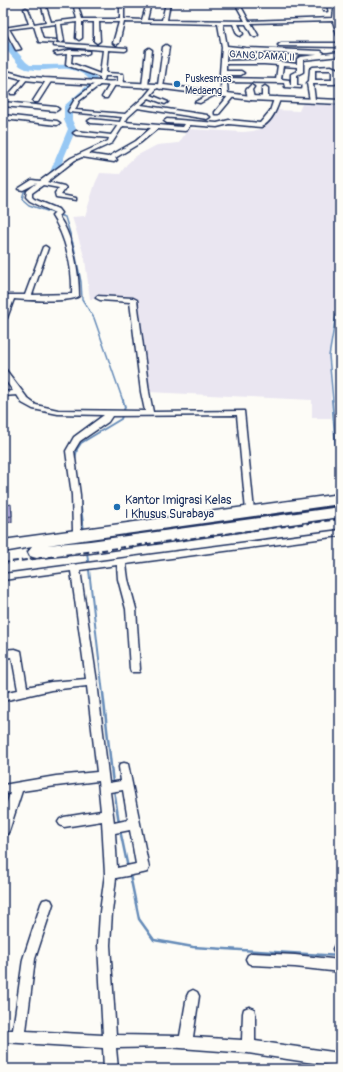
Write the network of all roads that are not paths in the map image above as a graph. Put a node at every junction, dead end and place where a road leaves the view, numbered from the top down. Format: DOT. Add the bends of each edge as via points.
graph roads {
  1 [pos="76,3"];
  2 [pos="122,3"];
  3 [pos="149,3"];
  4 [pos="168,3"];
  5 [pos="237,3"];
  6 [pos="323,3"];
  7 [pos="337,3"];
  8 [pos="43,4"];
  9 [pos="26,9"];
  10 [pos="325,10"];
  11 [pos="337,19"];
  12 [pos="80,20"];
  13 [pos="96,20"];
  14 [pos="122,20"];
  15 [pos="144,21"];
  16 [pos="58,22"];
  17 [pos="164,22"];
  18 [pos="249,22"];
  19 [pos="49,23"];
  20 [pos="220,23"];
  21 [pos="235,23"];
  22 [pos="34,25"];
  23 [pos="5,28"];
  24 [pos="240,34"];
  25 [pos="340,34"];
  26 [pos="255,35"];
  27 [pos="79,38"];
  28 [pos="61,41"];
  29 [pos="96,41"];
  30 [pos="116,43"];
  31 [pos="270,45"];
  32 [pos="340,45"];
  33 [pos="166,47"];
  34 [pos="225,47"];
  35 [pos="18,49"];
  36 [pos="106,49"];
  37 [pos="125,49"];
  38 [pos="149,50"];
  39 [pos="70,52"];
  40 [pos="321,52"];
  41 [pos="57,53"];
  42 [pos="340,54"];
  43 [pos="86,58"];
  44 [pos="223,63"];
  45 [pos="281,64"];
  46 [pos="299,66"];
  47 [pos="4,72"];
  48 [pos="223,73"];
  49 [pos="241,73"];
  50 [pos="25,78"];
  51 [pos="49,80"];
  52 [pos="98,80"];
  53 [pos="224,80"];
  54 [pos="278,80"];
  55 [pos="312,82"];
  56 [pos="113,84"];
  57 [pos="145,86"];
  58 [pos="158,86"];
  59 [pos="251,88"];
  60 [pos="265,88"];
  61 [pos="80,92"];
  62 [pos="13,93"];
  63 [pos="214,94"];
  64 [pos="148,96"];
  65 [pos="228,96"];
  66 [pos="105,97"];
  67 [pos="251,98"];
  68 [pos="264,98"];
  69 [pos="277,99"];
  70 [pos="36,100"];
  71 [pos="312,100"];
  72 [pos="165,102"];
  73 [pos="198,102"];
  74 [pos="340,102"];
  75 [pos="3,104"];
  76 [pos="136,106"];
  77 [pos="46,108"];
  78 [pos="56,109"];
  79 [pos="217,113"];
  80 [pos="126,116"];
  81 [pos="3,117"];
  82 [pos="207,117"];
  83 [pos="37,121"];
  84 [pos="168,121"];
  85 [pos="189,122"];
  86 [pos="57,123"];
  87 [pos="91,123"];
  88 [pos="120,126"];
  89 [pos="155,128"];
  90 [pos="76,133"];
  91 [pos="113,137"];
  92 [pos="81,155"];
  93 [pos="108,160"];
  94 [pos="118,161"];
  95 [pos="40,183"];
  96 [pos="21,189"];
  97 [pos="74,199"];
  98 [pos="45,248"];
  99 [pos="7,297"];
  100 [pos="28,298"];
  101 [pos="100,298"];
  102 [pos="3,318"];
  103 [pos="3,372"];
  104 [pos="18,393"];
  105 [pos="3,394"];
  106 [pos="113,413"];
  107 [pos="150,414"];
  108 [pos="338,506"];
  109 [pos="250,511"];
  110 [pos="339,533"];
  111 [pos="82,540"];
  112 [pos="3,546"];
  113 [pos="42,547"];
  114 [pos="3,556"];
  115 [pos="121,562"];
  116 [pos="82,566"];
  117 [pos="3,577"];
  118 [pos="3,654"];
  119 [pos="136,669"];
  120 [pos="92,682"];
  121 [pos="22,692"];
  122 [pos="3,697"];
  123 [pos="124,767"];
  124 [pos="103,776"];
  125 [pos="116,786"];
  126 [pos="17,789"];
  127 [pos="3,790"];
  128 [pos="108,815"];
  129 [pos="64,822"];
  130 [pos="122,826"];
  131 [pos="3,831"];
  132 [pos="111,874"];
  133 [pos="47,904"];
  134 [pos="252,959"];
  135 [pos="340,966"];
  136 [pos="193,996"];
  137 [pos="249,1013"];
  138 [pos="3,1036"];
  139 [pos="19,1037"];
  140 [pos="108,1042"];
  141 [pos="186,1042"];
  142 [pos="248,1047"];
  143 [pos="338,1061"];
  144 [pos="111,1069"];
  1 -- 12 [label="street"];
  2 -- 14 [label="street"];
  3 -- 15 [label="street"];
  4 -- 17 [label="street"];
  5 -- 18 [label="street"];
  6 -- 10 [label="street"];
  7 -- 11 [label="street"];
  8 -- 19 [label="street"];
  9 -- 22 [label="street"];
  11 -- 18 [label="street"];
  11 -- 25 [label="street" via="336,27"];
  12 -- 13 [label="street"];
  12 -- 16 [label="street"];
  12 -- 27 [label="street"];
  13 -- 14 [label="street"];
  13 -- 29 [label="street"];
  14 -- 15 [label="street"];
  14 -- 30 [label="street"];
  15 -- 17 [label="street"];
  16 -- 19 [label="street"];
  16 -- 28 [label="street"];
  17 -- 20 [label="street"];
  18 -- 21 [label="street"];
  18 -- 26 [label="street"];
  19 -- 22 [label="street"];
  20 -- 21 [label="street"];
  20 -- 34 [label="street"];
  21 -- 24 [label="street"];
  22 -- 23 [label="street" via="18,24"];
  22 -- 43 [label="street" via="41,41 55,43"];
  23 -- 35 [label="street"];
  31 -- 32 [label="street"];
  33 -- 58 [label="street"];
  34 -- 40 [label="street"];
  34 -- 44 [label="street"];
  36 -- 37 [label="street"];
  36 -- 43 [label="street"];
  36 -- 52 [label="street"];
  38 -- 57 [label="street"];
  39 -- 41 [label="street"];
  39 -- 43 [label="street"];
  39 -- 43 [label="street" via="68,64"];
  42 -- 46 [label="street" via="302,58"];
  43 -- 52 [label="street"];
  44 -- 45 [label="street, GANG DAMAI II"];
  44 -- 48 [label="street"];
  45 -- 46 [label="street, GANG DAMAI II"];
  45 -- 54 [label="street"];
  46 -- 54 [label="street" via="300,72 294,74 297,87 287,86 287,81"];
  47 -- 50 [label="street"];
  48 -- 49 [label="street"];
  48 -- 53 [label="street"];
  50 -- 51 [label="street"];
  50 -- 62 [label="street"];
  51 -- 52 [label="street"];
  51 -- 70 [label="street"];
  52 -- 56 [label="street"];
  52 -- 61 [label="street"];
  52 -- 80 [label="street" via="75,103 71,111"];
  53 -- 54 [label="street"];
  53 -- 65 [label="street"];
  55 -- 55 [label="street" via="335,82 335,69 313,69"];
  55 -- 71 [label="street" via="309,85"];
  56 -- 57 [label="street"];
  56 -- 66 [label="street"];
  57 -- 58 [label="street"];
  58 -- 63 [label="street"];
  58 -- 64 [label="street"];
  59 -- 67 [label="street"];
  60 -- 68 [label="street"];
  63 -- 65 [label="street"];
  63 -- 73 [label="street"];
  64 -- 72 [label="street"];
  64 -- 76 [label="street"];
  65 -- 67 [label="street"];
  65 -- 79 [label="street"];
  67 -- 68 [label="street"];
  68 -- 69 [label="street"];
  69 -- 71 [label="street"];
  69 -- 85 [label="street" via="273,110 262,124 230,122 218,127"];
  71 -- 74 [label="street"];
  75 -- 77 [label="street"];
  76 -- 80 [label="street"];
  76 -- 82 [label="street"];
  77 -- 78 [label="street"];
  77 -- 83 [label="street"];
  80 -- 88 [label="street"];
  81 -- 83 [label="street"];
  83 -- 86 [label="street"];
  84 -- 85 [label="street"];
  85 -- 89 [label="street" via="184,129"];
  87 -- 88 [label="street"];
  88 -- 89 [label="street"];
  88 -- 91 [label="street"];
  89 -- 93 [label="street" via="138,142"];
  90 -- 91 [label="street"];
  91 -- 92 [label="street" via="105,144"];
  92 -- 93 [label="street"];
  92 -- 95 [label="street"];
  93 -- 94 [label="street"];
  95 -- 96 [label="street" via="32,181"];
  95 -- 97 [label="street" via="63,188 58,196"];
  95 -- 100 [label="street" via="29,192 29,197 56,210 64,231 76,295 65,298"];
  98 -- 100 [label="street"];
  99 -- 100 [label="street"];
  99 -- 102 [label="street"];
  101 -- 107 [label="street" via="133,300"];
  103 -- 104 [label="street"];
  104 -- 105 [label="street"];
  104 -- 106 [label="street" via="33,407 47,410"];
  106 -- 107 [label="street"];
  106 -- 111 [label="street" via="77,440 70,451"];
  107 -- 109 [label="street" via="241,413"];
  108 -- 109 [label="highway"];
  108 -- 111 [label="highway"];
  108 -- 111 [label="highway"];
  109 -- 111 [label="highway"];
  110 -- 115 [label="street"];
  111 -- 113 [label="highway"];
  112 -- 113 [label="highway"];
  113 -- 114 [label="highway"];
  115 -- 116 [label="street"];
  115 -- 119 [label="street" via="131,609"];
  116 -- 117 [label="street"];
  116 -- 120 [label="street"];
  118 -- 121 [label="street" via="17,654"];
  120 -- 121 [label="street"];
  120 -- 124 [label="street"];
  121 -- 122 [label="street"];
  123 -- 125 [label="street"];
  124 -- 125 [label="street"];
  124 -- 126 [label="street" via="56,781"];
  125 -- 128 [label="street"];
  125 -- 130 [label="street"];
  126 -- 127 [label="street"];
  126 -- 131 [label="street"];
  128 -- 129 [label="street"];
  128 -- 130 [label="street"];
  130 -- 132 [label="street"];
  130 -- 132 [label="street" via="143,868"];
  132 -- 140 [label="street" via="104,945"];
  133 -- 139 [label="street" via="29,959"];
  134 -- 135 [label="street"];
  136 -- 141 [label="street"];
  137 -- 142 [label="street"];
  138 -- 139 [label="street"];
  139 -- 140 [label="street"];
  140 -- 141 [label="street"];
  140 -- 144 [label="street"];
  141 -- 142 [label="street"];
  142 -- 143 [label="street"];
}
